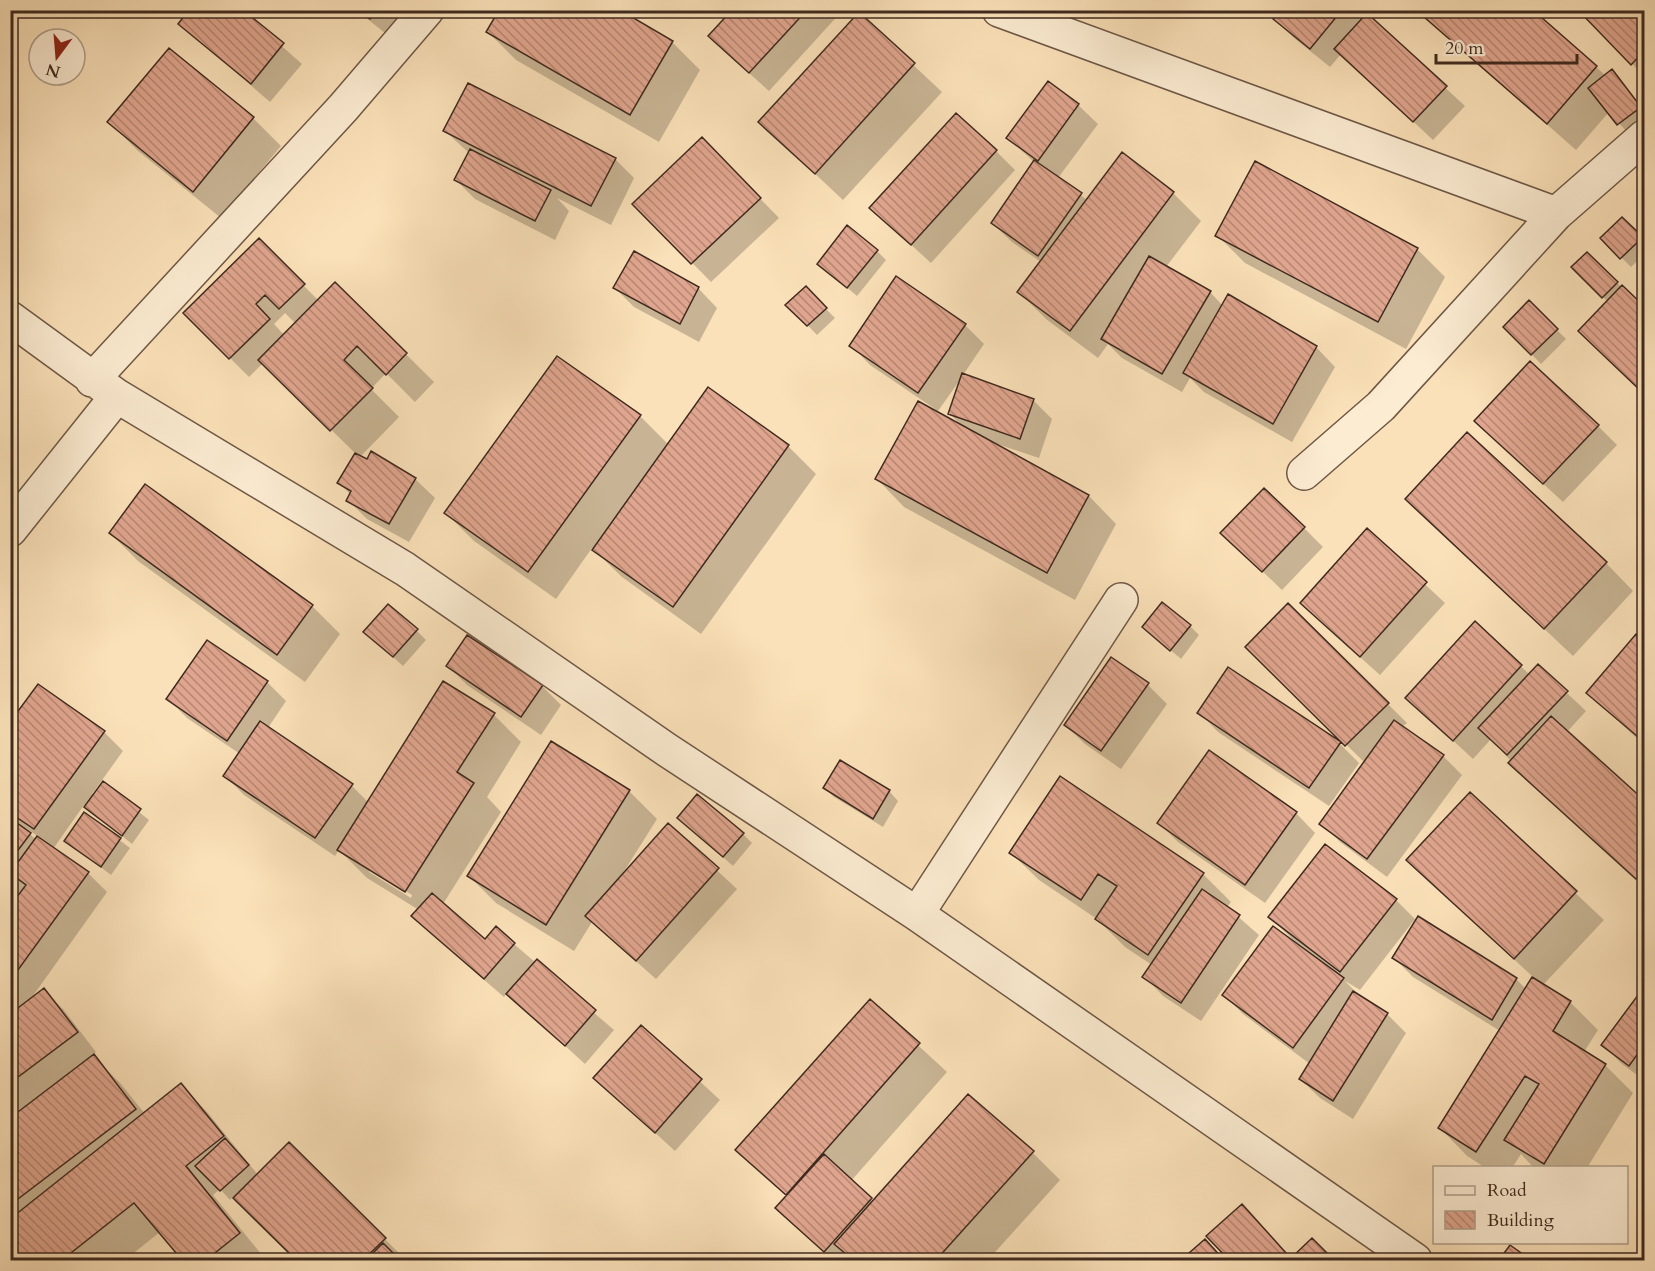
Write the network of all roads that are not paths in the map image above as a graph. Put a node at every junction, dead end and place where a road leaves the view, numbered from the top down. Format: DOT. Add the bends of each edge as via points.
graph roads {
  1 [pos="427,10"];
  2 [pos="999,10"];
  3 [pos="1644,137"];
  4 [pos="1556,214"];
  5 [pos="10,318"];
  6 [pos="105,388"];
  7 [pos="1304,473"];
  8 [pos="10,530"];
  9 [pos="1121,600"];
  10 [pos="917,914"];
  11 [pos="1415,1260"];
  1 -- 6 [label="street"];
  2 -- 4 [label="street"];
  3 -- 4 [label="street"];
  4 -- 7 [label="street" via="1381,406"];
  5 -- 6 [label="street"];
  6 -- 8 [label="street"];
  6 -- 10 [label="street" via="405,569 667,750"];
  9 -- 10 [label="street"];
  10 -- 11 [label="street"];
}
